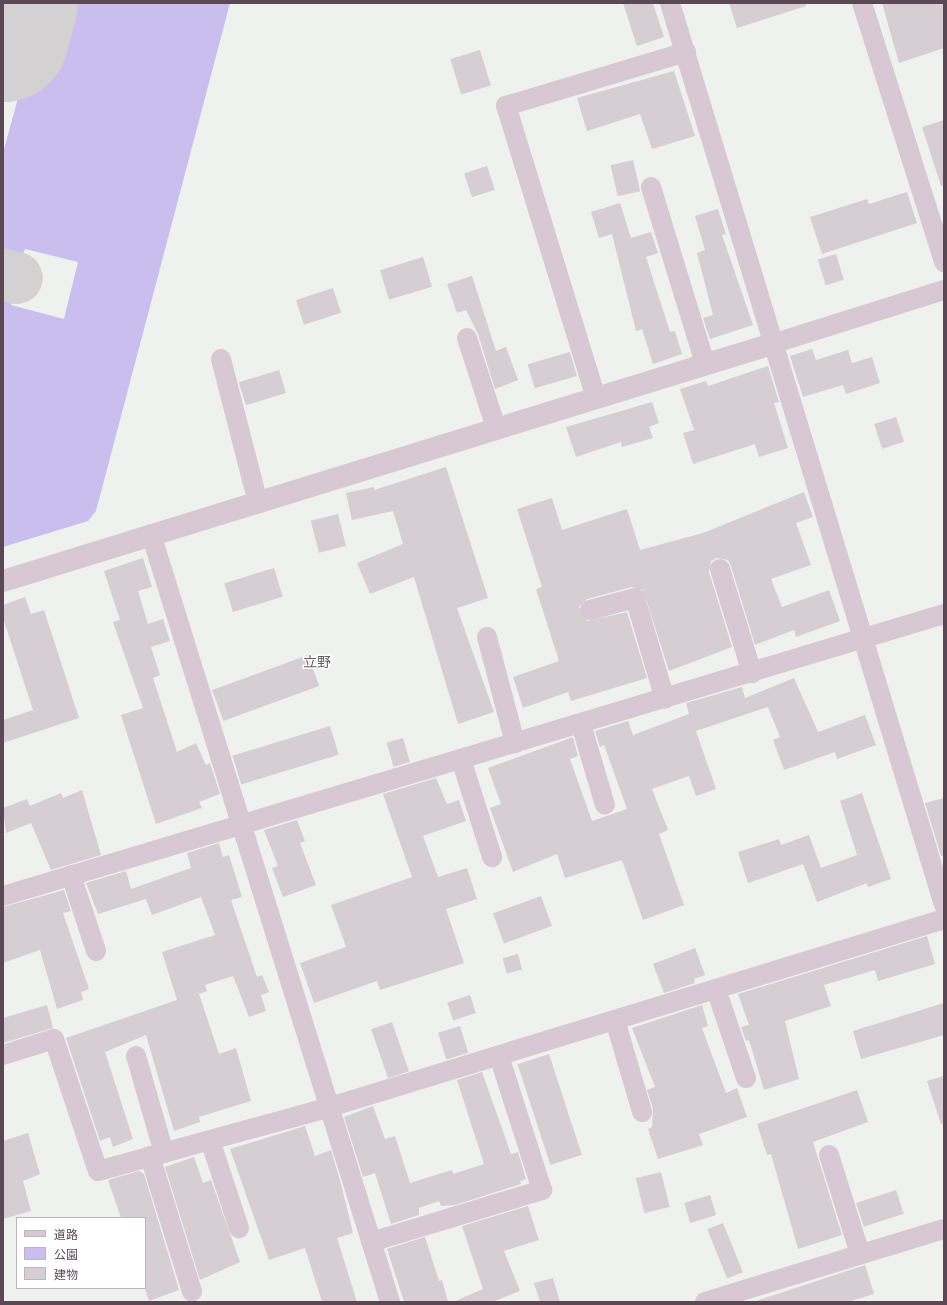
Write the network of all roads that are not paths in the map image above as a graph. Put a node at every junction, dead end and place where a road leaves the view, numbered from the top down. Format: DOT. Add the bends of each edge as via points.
graph roads {
  1 [pos="670,3"];
  2 [pos="862,3"];
  3 [pos="686,52"];
  4 [pos="651,187"];
  5 [pos="944,262"];
  6 [pos="944,290"];
  7 [pos="467,338"];
  8 [pos="775,343"];
  9 [pos="221,359"];
  10 [pos="705,364"];
  11 [pos="596,398"];
  12 [pos="496,428"];
  13 [pos="258,502"];
  14 [pos="151,534"];
  15 [pos="720,569"];
  16 [pos="3,581"];
  17 [pos="590,610"];
  18 [pos="944,614"];
  19 [pos="487,637"];
  20 [pos="864,638"];
  21 [pos="752,673"];
  22 [pos="665,699"];
  23 [pos="581,724"];
  24 [pos="515,743"];
  25 [pos="461,759"];
  26 [pos="605,805"];
  27 [pos="241,824"];
  28 [pos="492,857"];
  29 [pos="71,875"];
  30 [pos="3,896"];
  31 [pos="944,905"];
  32 [pos="944,920"];
  33 [pos="96,951"];
  34 [pos="716,989"];
  35 [pos="615,1020"];
  36 [pos="3,1054"];
  37 [pos="136,1056"];
  38 [pos="499,1056"];
  39 [pos="746,1078"];
  40 [pos="330,1107"];
  41 [pos="642,1112"];
  42 [pos="210,1140"];
  43 [pos="157,1154"];
  44 [pos="828,1155"];
  45 [pos="239,1228"];
  46 [pos="944,1229"];
  47 [pos="371,1242"];
  48 [pos="860,1254"];
  49 [pos="192,1292"];
  50 [pos="752,1295"];
  51 [pos="390,1302"];
  52 [pos="705,1302"];
  1 -- 3 [label="street"];
  2 -- 5 [label="street"];
  3 -- 8 [label="street"];
  3 -- 11 [label="street" via="506,106"];
  4 -- 10 [label="street"];
  6 -- 8 [label="street"];
  7 -- 12 [label="street"];
  8 -- 10 [label="street"];
  8 -- 20 [label="street"];
  9 -- 13 [label="street"];
  10 -- 11 [label="street"];
  11 -- 12 [label="street"];
  12 -- 13 [label="street"];
  13 -- 14 [label="street"];
  14 -- 16 [label="street"];
  14 -- 27 [label="street"];
  15 -- 21 [label="street"];
  17 -- 22 [label="street" via="635,598"];
  18 -- 20 [label="street"];
  19 -- 24 [label="street"];
  20 -- 21 [label="street"];
  20 -- 31 [label="street"];
  21 -- 22 [label="street"];
  22 -- 23 [label="street"];
  23 -- 24 [label="street"];
  23 -- 26 [label="street"];
  24 -- 25 [label="street"];
  25 -- 27 [label="street"];
  25 -- 28 [label="street"];
  27 -- 29 [label="street"];
  27 -- 40 [label="street"];
  29 -- 30 [label="street"];
  29 -- 33 [label="street"];
  32 -- 34 [label="street"];
  34 -- 35 [label="street"];
  34 -- 39 [label="street"];
  35 -- 38 [label="street"];
  35 -- 41 [label="street"];
  36 -- 43 [label="street" via="54,1039 98,1171"];
  37 -- 43 [label="street"];
  38 -- 40 [label="street"];
  38 -- 47 [label="street" via="542,1190"];
  40 -- 42 [label="street"];
  40 -- 47 [label="street"];
  42 -- 43 [label="street"];
  42 -- 45 [label="street"];
  43 -- 49 [label="street"];
  44 -- 48 [label="street"];
  46 -- 48 [label="street"];
  47 -- 51 [label="street"];
  48 -- 50 [label="street"];
  50 -- 52 [label="street"];
}
